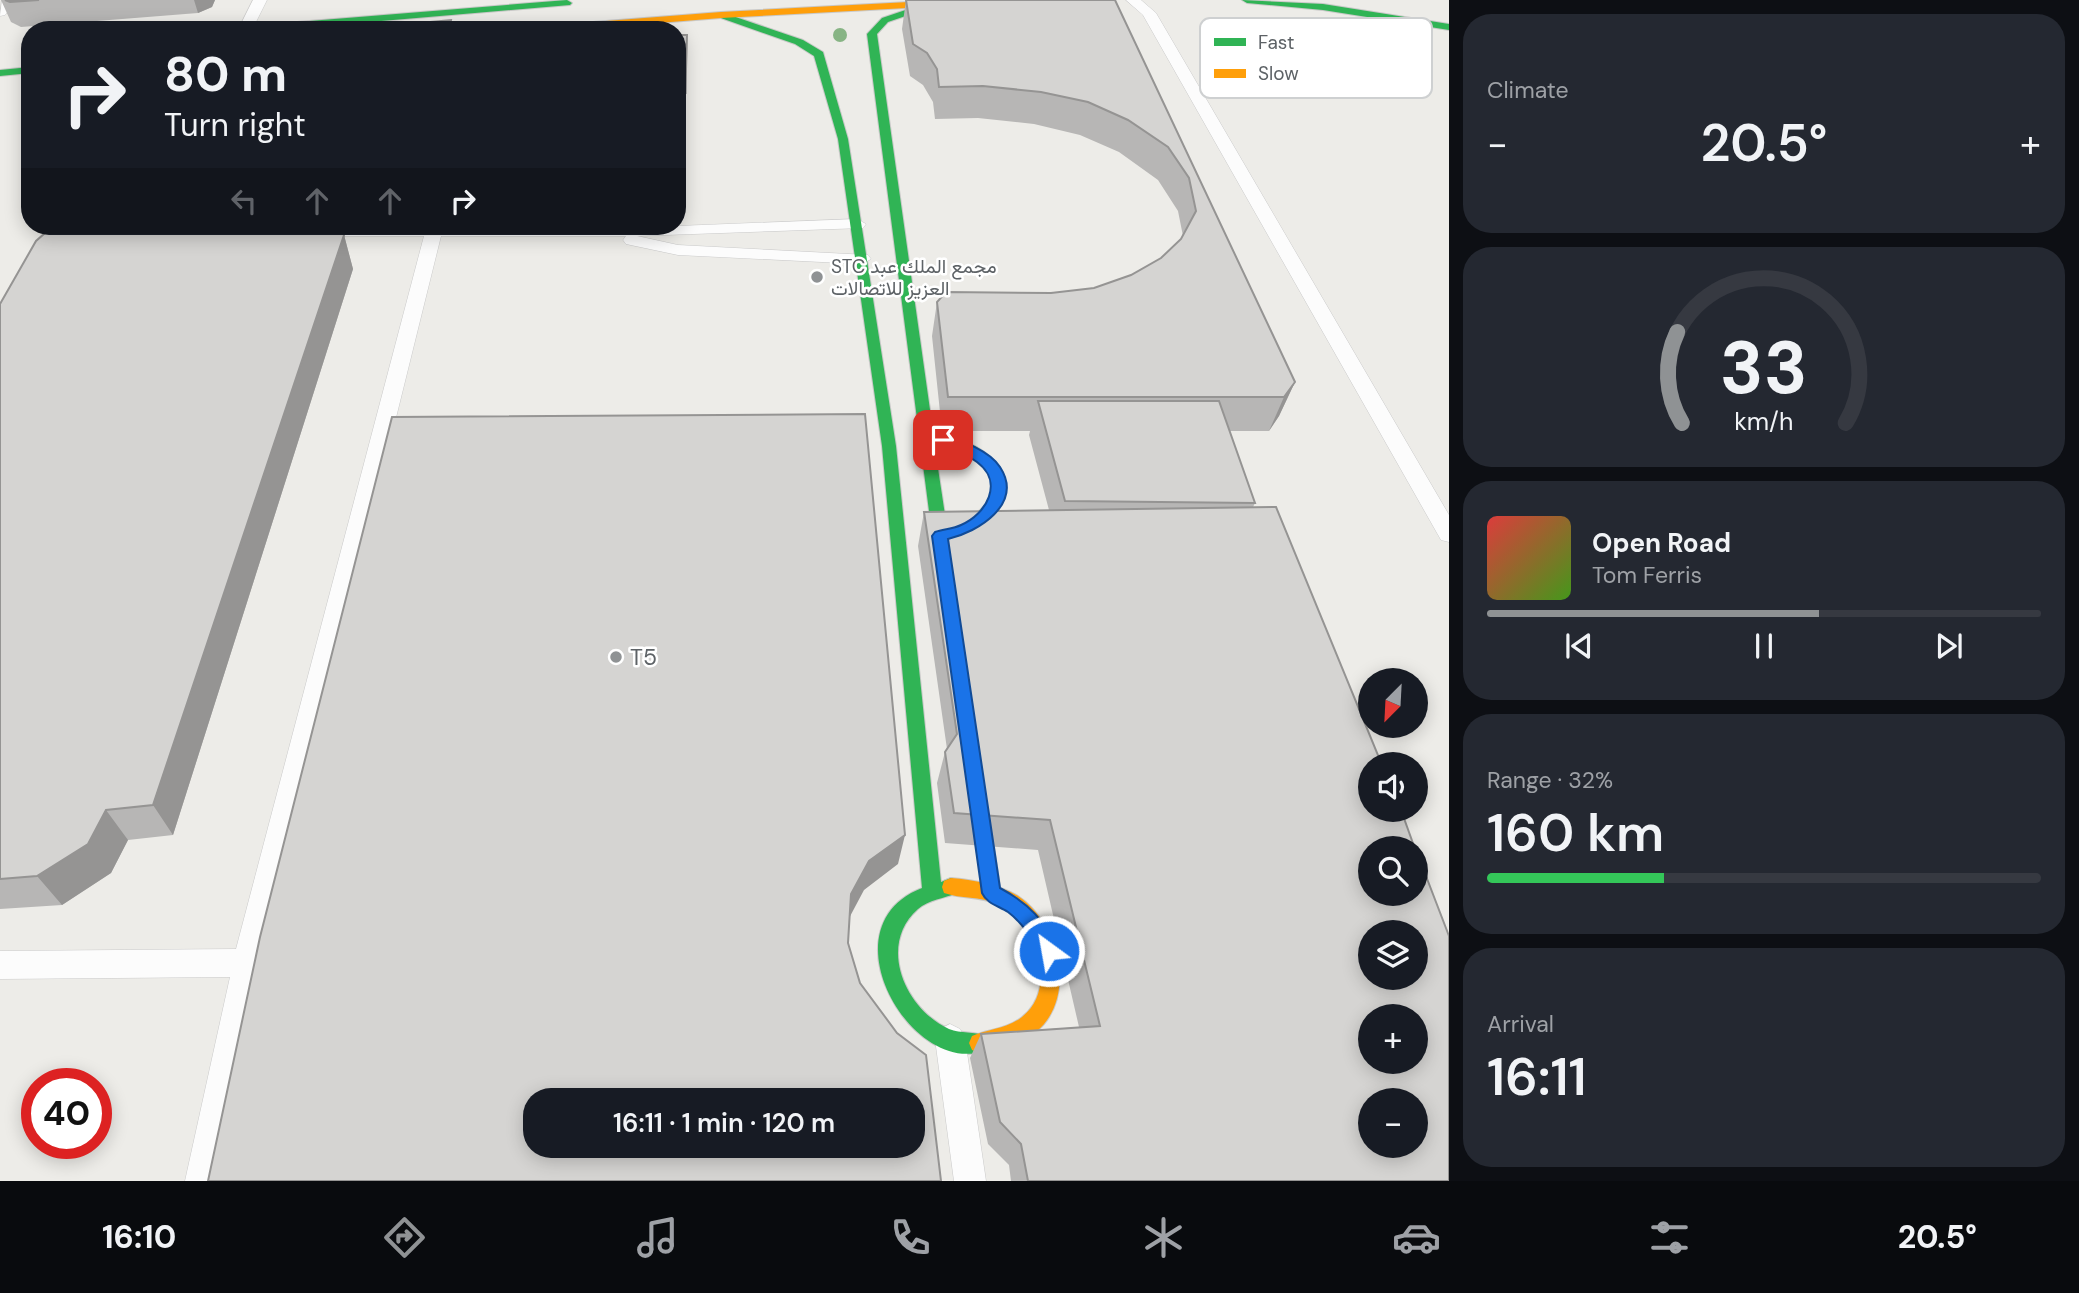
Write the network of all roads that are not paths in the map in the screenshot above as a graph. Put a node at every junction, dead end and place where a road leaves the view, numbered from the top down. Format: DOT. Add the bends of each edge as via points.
graph roads {
  1 [pos="9,0"];
  2 [pos="260,0"];
  3 [pos="480,0"];
  4 [pos="1000,0"];
  5 [pos="1133,0"];
  6 [pos="1247,0"];
  7 [pos="574,1"];
  8 [pos="530,3"];
  9 [pos="929,5"];
  10 [pos="0,12"];
  11 [pos="722,15"];
  12 [pos="392,18"];
  13 [pos="1392,18"];
  14 [pos="250,21"];
  15 [pos="352,21"];
  16 [pos="525,21"];
  17 [pos="572,21"];
  18 [pos="640,21"];
  19 [pos="21,71"];
  20 [pos="0,73"];
  21 [pos="857,224"];
  22 [pos="686,229"];
  23 [pos="443,235"];
  24 [pos="612,235"];
  25 [pos="862,259"];
  26 [pos="925,434"];
  27 [pos="1449,534"];
  28 [pos="940,536"];
  29 [pos="946,577"];
  30 [pos="976,783"];
  31 [pos="932,891"];
  32 [pos="992,893"];
  33 [pos="247,962"];
  34 [pos="0,965"];
  35 [pos="950,1039"];
  36 [pos="201,1181"];
  37 [pos="970,1181"];
  1 -- 10 [label="lane"];
  2 -- 14 [label="lane"];
  3 -- 12 [label="street"];
  4 -- 9 [label="street"];
  5 -- 27 [label="lane" via="1149,13"];
  6 -- 13 [label="street"];
  7 -- 8 [label="street"];
  7 -- 17 [label="street"];
  8 -- 12 [label="street"];
  8 -- 16 [label="street"];
  9 -- 11 [label="street"];
  9 -- 26 [label="street" via="885,20 872,34"];
  11 -- 18 [label="street"];
  11 -- 21 [label="street" via="799,42 819,54 843,139"];
  12 -- 15 [label="street"];
  19 -- 20 [label="street"];
  21 -- 22 [label="lane"];
  21 -- 25 [label="street"];
  23 -- 33 [label="lane"];
  24 -- 25 [label="lane" via="678,250"];
  25 -- 31 [label="street" via="889,446"];
  26 -- 28 [label="street"];
  26 -- 28 [label="street" via="981,457 994,470 1000,487 996,502 983,518 965,530"];
  28 -- 29 [label="street"];
  30 -- 32 [label="street"];
  31 -- 32 [label="street" via="971,888"];
  31 -- 35 [label="street" via="912,901 897,918 888,939 886,962 892,986 906,1009 926,1027"];
  32 -- 35 [label="street" via="1016,907 1049,951 1053,977 1047,1003 1012,1052"];
  33 -- 34 [label="lane"];
  33 -- 36 [label="lane"];
  35 -- 37 [label="lane"];
}
